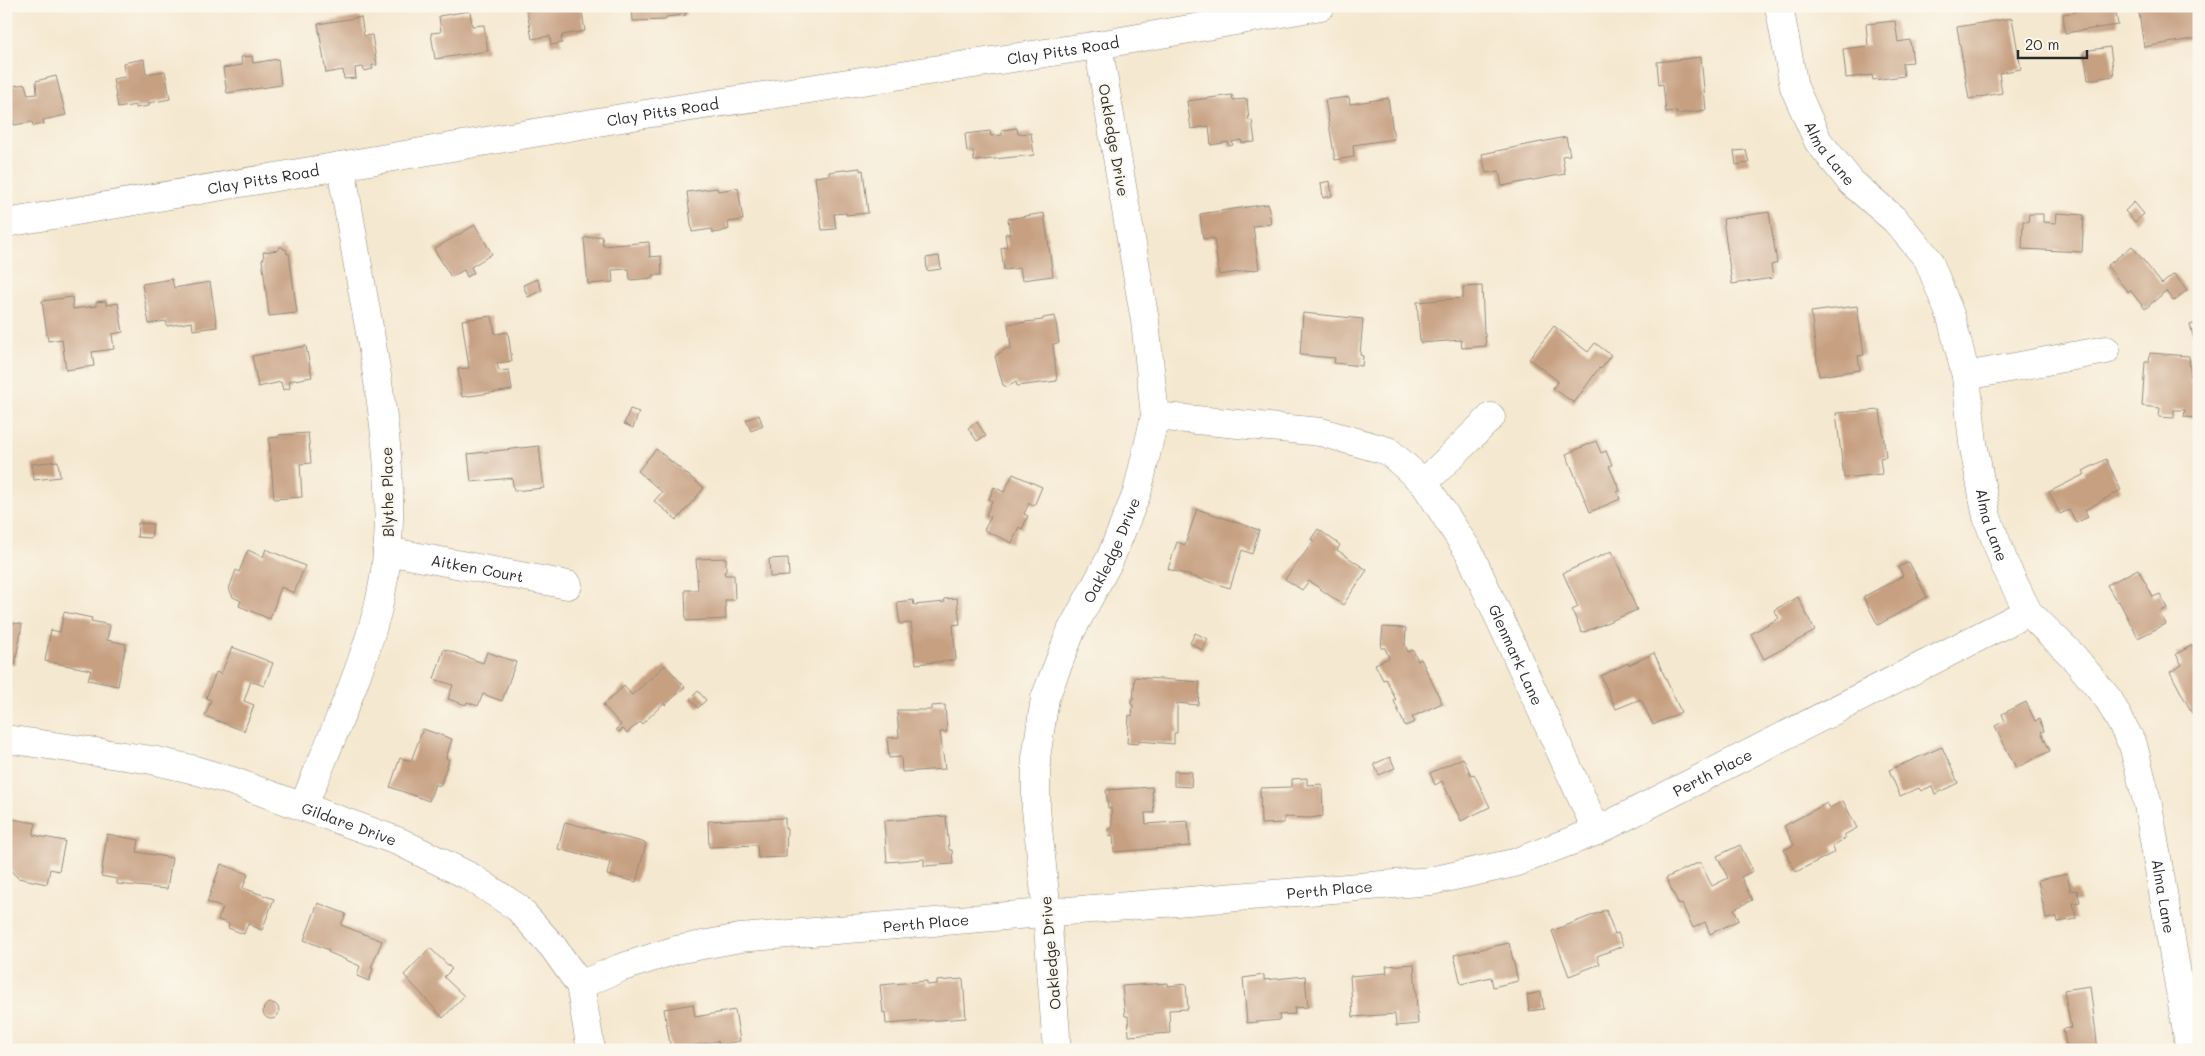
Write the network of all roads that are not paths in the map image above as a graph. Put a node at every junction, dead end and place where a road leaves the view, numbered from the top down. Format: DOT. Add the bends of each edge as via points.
graph roads {
  1 [pos="1321,6"];
  2 [pos="1779,6"];
  3 [pos="1098,45"];
  4 [pos="341,166"];
  5 [pos="6,223"];
  6 [pos="2106,350"];
  7 [pos="1966,376"];
  8 [pos="1155,416"];
  9 [pos="1491,417"];
  10 [pos="1424,483"];
  11 [pos="387,551"];
  12 [pos="568,585"];
  13 [pos="2028,612"];
  14 [pos="6,739"];
  15 [pos="303,807"];
  16 [pos="1597,831"];
  17 [pos="1047,913"];
  18 [pos="580,985"];
  19 [pos="592,1050"];
  20 [pos="1058,1050"];
  21 [pos="2190,1050"];
  1 -- 3 [label="street, Clay Pitts Road"];
  2 -- 7 [label="street, Alma Lane" via="1794,87 1818,141 1851,182 1895,220 1928,259 1951,317"];
  3 -- 4 [label="street, Clay Pitts Road" via="645,114"];
  3 -- 8 [label="street, Oakledge Drive" via="1145,321"];
  4 -- 5 [label="street, Clay Pitts Road"];
  4 -- 11 [label="street, Blythe Place" via="386,445 390,496"];
  6 -- 7 [label="street"];
  7 -- 13 [label="street, Alma Lane" via="1973,443 1987,517"];
  8 -- 10 [label="street, Glenmark Lane" via="1321,432 1388,451"];
  8 -- 17 [label="street, Oakledge Drive" via="1137,493 1110,560 1071,632 1045,698 1036,758 1036,809"];
  9 -- 10 [label="street"];
  10 -- 16 [label="street, Glenmark Lane" via="1468,552"];
  11 -- 12 [label="street, Aitken Court"];
  11 -- 15 [label="street, Blythe Place" via="377,611 362,661"];
  13 -- 16 [label="street, Perth Place"];
  13 -- 21 [label="street, Alma Lane" via="2072,655 2109,700 2133,745 2148,805"];
  14 -- 15 [label="street, Gildare Drive" via="152,760 232,781"];
  15 -- 18 [label="street, Gildare Drive" via="400,842 471,877 518,908"];
  16 -- 17 [label="street, Perth Place" via="1514,863 1432,881"];
  17 -- 18 [label="street, Perth Place" via="740,938 676,950"];
  17 -- 20 [label="street, Oakledge Drive"];
  18 -- 19 [label="street, Gildare Drive"];
}
